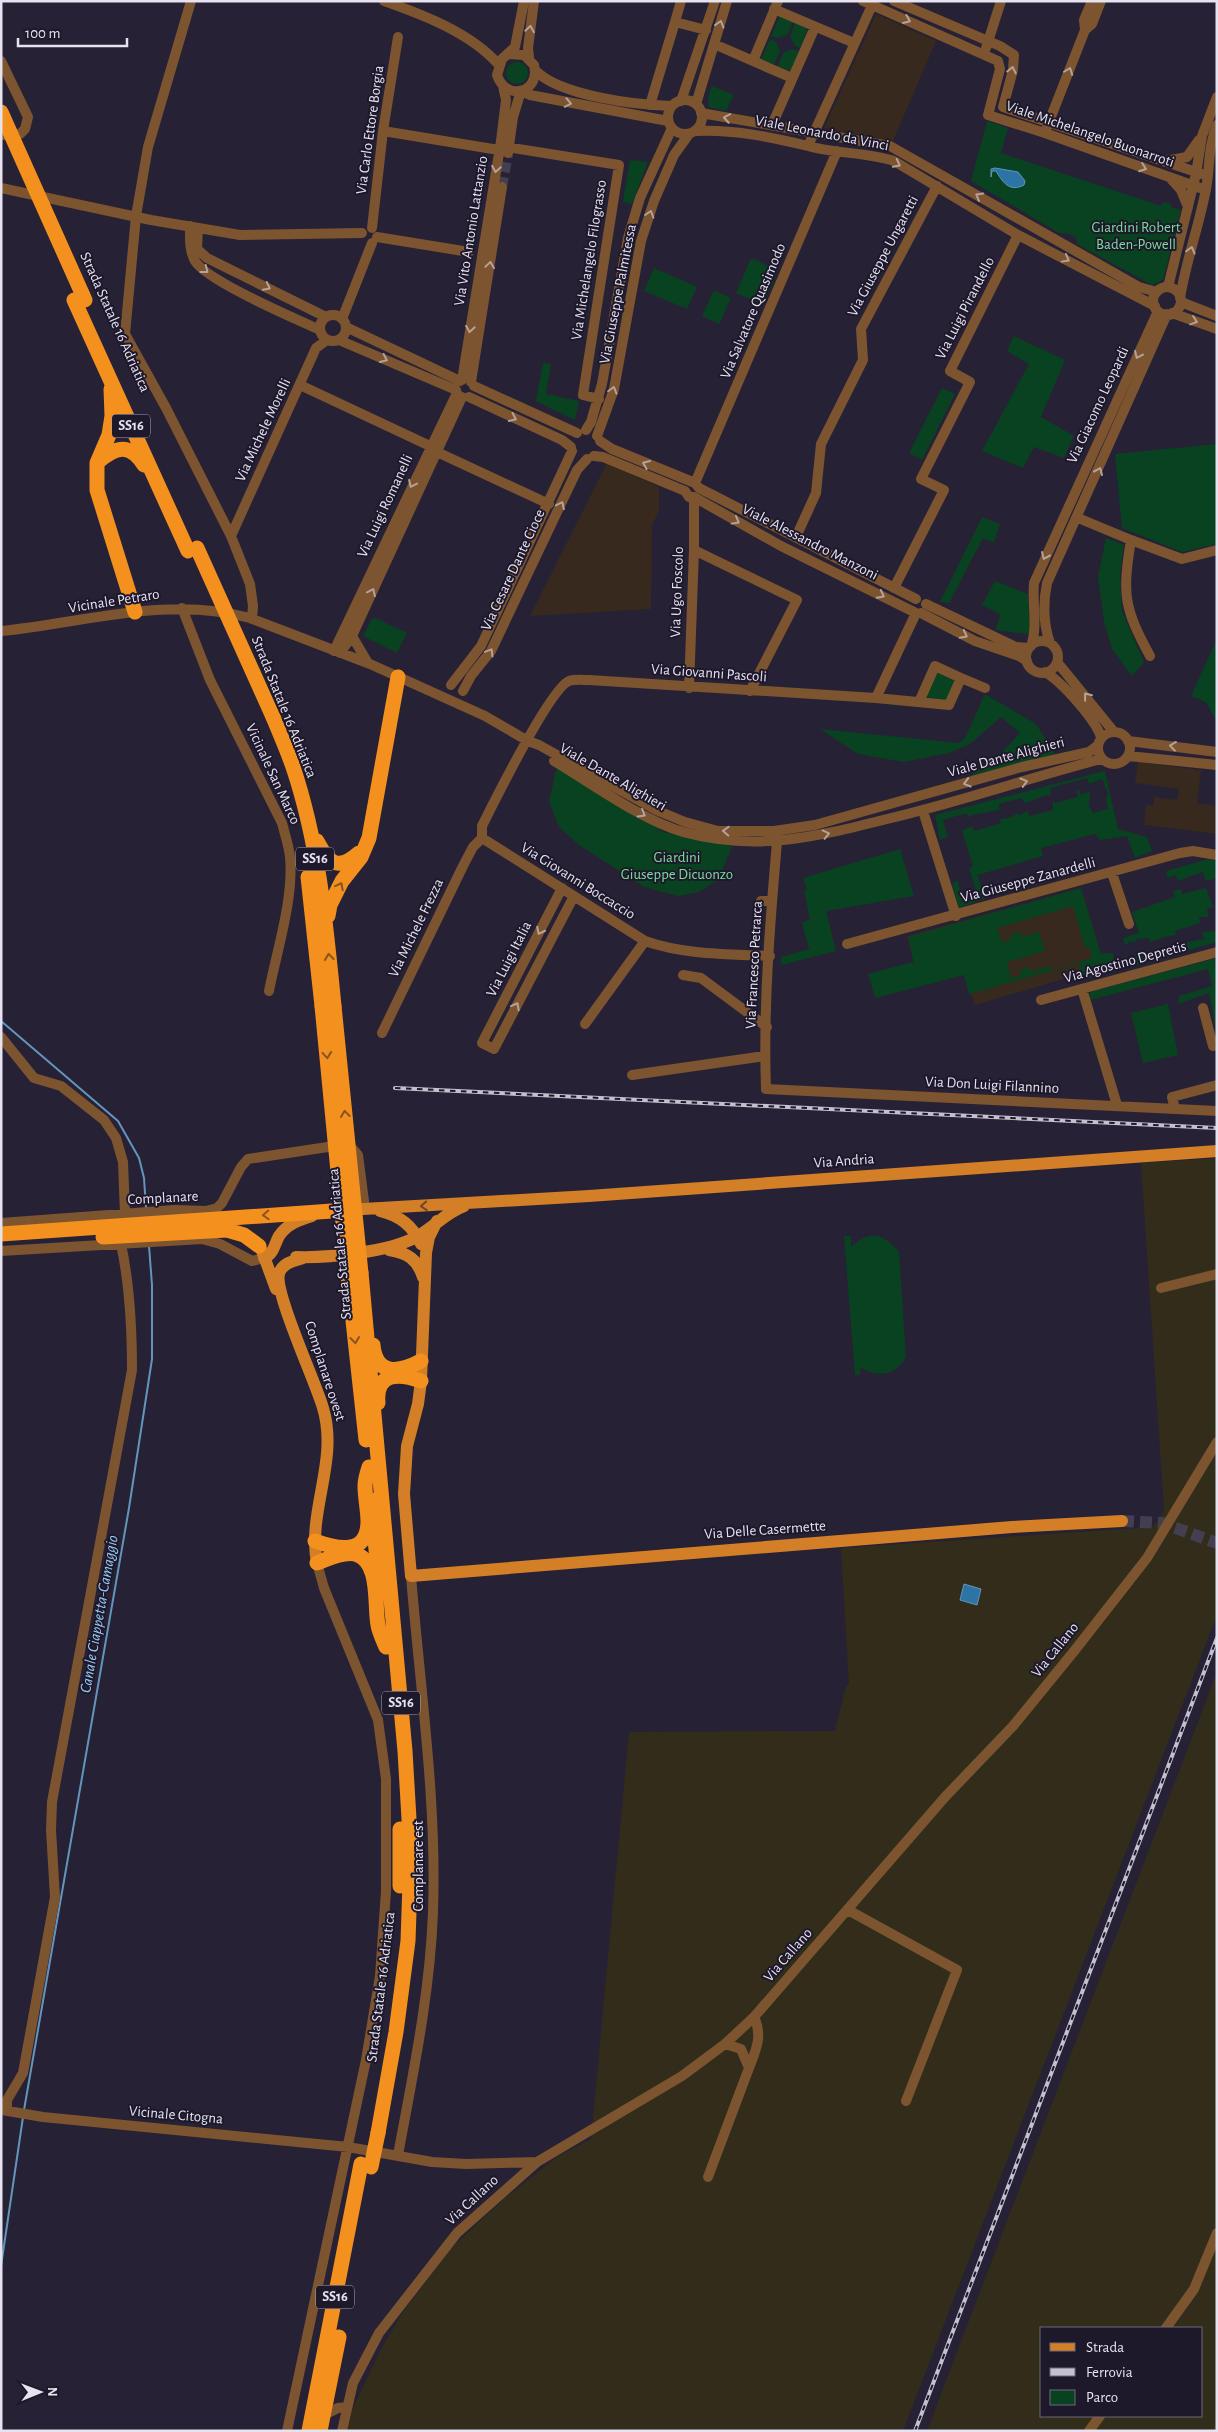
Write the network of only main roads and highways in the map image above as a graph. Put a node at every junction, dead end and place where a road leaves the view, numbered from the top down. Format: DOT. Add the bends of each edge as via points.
graph roads {
  1 [pos="1,112"];
  2 [pos="1,136"];
  3 [pos="80,300"];
  4 [pos="110,380"];
  5 [pos="97,463"];
  6 [pos="159,486"];
  7 [pos="193,550"];
  8 [pos="135,612"];
  9 [pos="398,677"];
  10 [pos="269,719"];
  11 [pos="310,826"];
  12 [pos="364,849"];
  13 [pos="326,928"];
  14 [pos="328,1006"];
  15 [pos="1217,1151"];
  16 [pos="473,1202"];
  17 [pos="367,1209"];
  18 [pos="334,1211"];
  19 [pos="437,1221"];
  20 [pos="160,1227"];
  21 [pos="143,1229"];
  22 [pos="1,1234"];
  23 [pos="418,1236"];
  24 [pos="1,1243"];
  25 [pos="384,1249"];
  26 [pos="266,1252"];
  27 [pos="426,1253"];
  28 [pos="303,1258"];
  29 [pos="354,1274"];
  30 [pos="424,1280"];
  31 [pos="364,1305"];
  32 [pos="286,1308"];
  33 [pos="421,1361"];
  34 [pos="421,1380"];
  35 [pos="374,1466"];
  36 [pos="1122,1521"];
  37 [pos="315,1541"];
  38 [pos="317,1563"];
  39 [pos="386,1647"];
  40 [pos="373,2132"];
  41 [pos="366,2165"];
  42 [pos="309,2431"];
  43 [pos="320,2431"];
  1 -- 3 [label="highway, Strada Statale 16 Adriatica / SS16, bridge"];
  2 -- 3 [label="highway, Strada Statale 16 Adriatica / SS16"];
  3 -- 4 [label="highway, Strada Statale 16 Adriatica / SS16"];
  3 -- 7 [label="highway, Strada Statale 16 Adriatica / SS16"];
  4 -- 5 [label="highway" via="110,428"];
  4 -- 6 [label="highway, Strada Statale 16 Adriatica / SS16"];
  5 -- 6 [label="highway" via="114,450 130,451 137,454"];
  5 -- 8 [label="highway" via="97,490"];
  6 -- 7 [label="highway, Strada Statale 16 Adriatica / SS16"];
  7 -- 10 [label="highway, Strada Statale 16 Adriatica / SS16, bridge"];
  9 -- 12 [label="highway" via="369,838"];
  10 -- 11 [label="highway, Strada Statale 16 Adriatica / SS16" via="293,766"];
  10 -- 14 [label="highway, Strada Statale 16 Adriatica / SS16" via="300,828"];
  11 -- 12 [label="highway" via="326,859 336,863 350,861"];
  11 -- 13 [label="highway, Strada Statale 16 Adriatica / SS16"];
  13 -- 12 [label="highway, one-way" via="330,905"];
  14 -- 13 [label="highway, Strada Statale 16 Adriatica / SS16, one-way"];
  14 -- 29 [label="highway, Strada Statale 16 Adriatica / SS16, bridge"];
  15 -- 16 [label="main road, Via Andria"];
  16 -- 17 [label="main road, Via Andria, one-way"];
  16 -- 19 [label="main road"];
  17 -- 18 [label="main road, Via Andria"];
  17 -- 23 [label="main road" via="394,1215"];
  18 -- 20 [label="highway, one-way"];
  18 -- 26 [label="main road, Via Andria" via="291,1224"];
  19 -- 23 [label="main road"];
  19 -- 27 [label="main road"];
  20 -- 21 [label="highway"];
  20 -- 26 [label="highway" via="244,1234"];
  21 -- 22 [label="highway"];
  21 -- 24 [label="highway"];
  23 -- 25 [label="main road"];
  23 -- 27 [label="main road"];
  25 -- 28 [label="main road"];
  25 -- 30 [label="main road" via="411,1256"];
  26 -- 28 [label="main road"];
  26 -- 32 [label="main road"];
  27 -- 30 [label="main road"];
  28 -- 32 [label="main road" via="287,1263 280,1273"];
  29 -- 31 [label="highway, Strada Statale 16 Adriatica / SS16"];
  29 -- 35 [label="highway, Strada Statale 16 Adriatica / SS16, one-way"];
  30 -- 33 [label="main road"];
  31 -- 33 [label="highway, SS16" via="371,1323 378,1362 385,1368 398,1370"];
  31 -- 35 [label="highway, Strada Statale 16 Adriatica / SS16"];
  32 -- 37 [label="main road, Complanare ovest" via="322,1402 328,1432 327,1465"];
  33 -- 34 [label="main road"];
  34 -- 35 [label="highway, SS16" via="392,1376 379,1387 382,1444"];
  34 -- 36 [label="main road, Via Delle Casermette" via="416,1417 407,1446 404,1486 411,1576"];
  35 -- 37 [label="highway, SS16" via="365,1485 368,1522 362,1541 348,1548"];
  35 -- 39 [label="highway, Strada Statale 16 Adriatica / SS16"];
  35 -- 40 [label="highway, Strada Statale 16 Adriatica / SS16" via="406,1751 411,1853 408,1941 396,2032"];
  37 -- 38 [label="main road, Complanare ovest"];
  38 -- 39 [label="highway, SS16" via="347,1554 356,1554 365,1560 373,1573 378,1625"];
  39 -- 40 [label="highway, Strada Statale 16 Adriatica / SS16" via="399,1802 398,1938"];
  40 -- 41 [label="highway, Strada Statale 16 Adriatica / SS16"];
  41 -- 42 [label="highway, Strada Statale 16 Adriatica / SS16"];
  41 -- 43 [label="highway, Strada Statale 16 Adriatica / SS16"];
}
